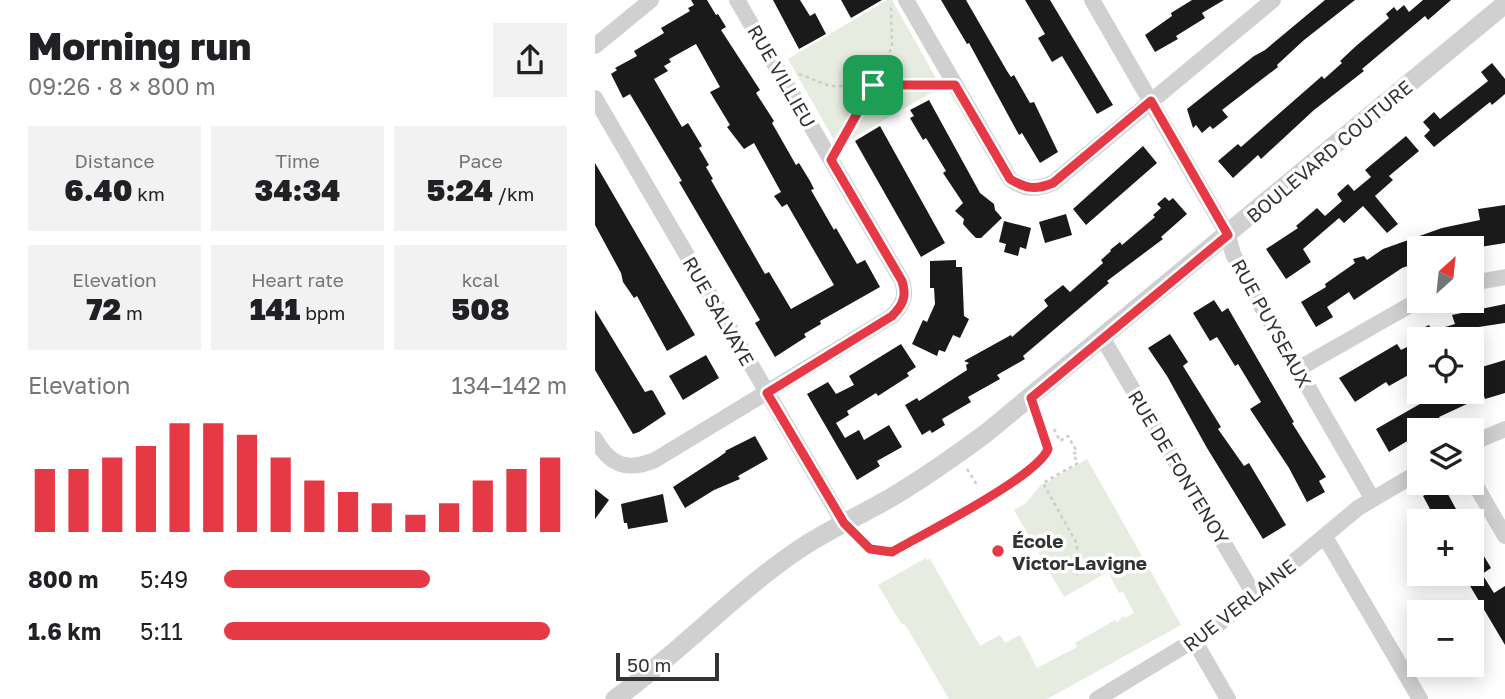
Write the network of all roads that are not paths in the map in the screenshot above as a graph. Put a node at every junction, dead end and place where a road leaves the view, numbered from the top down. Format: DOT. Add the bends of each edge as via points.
graph roads {
  1 [pos="651,0"];
  2 [pos="737,0"];
  3 [pos="906,0"];
  4 [pos="1092,0"];
  5 [pos="1269,2"];
  6 [pos="1505,4"];
  7 [pos="595,46"];
  8 [pos="595,98"];
  9 [pos="1151,101"];
  10 [pos="1228,235"];
  11 [pos="1505,277"];
  12 [pos="1484,281"];
  13 [pos="1407,307"];
  14 [pos="1103,338"];
  15 [pos="1298,369"];
  16 [pos="767,393"];
  17 [pos="1031,398"];
  18 [pos="1505,429"];
  19 [pos="1484,438"];
  20 [pos="595,439"];
  21 [pos="1407,479"];
  22 [pos="1481,495"];
  23 [pos="1372,498"];
  24 [pos="844,523"];
  25 [pos="1505,536"];
  26 [pos="1325,537"];
  27 [pos="1255,596"];
  28 [pos="1195,642"];
  29 [pos="615,699"];
  30 [pos="1097,699"];
  31 [pos="1228,699"];
  32 [pos="1420,699"];
  1 -- 7 [label="street"];
  2 -- 16 [label="street, RUE VILLIEU" via="905,291 904,301 892,316"];
  3 -- 9 [label="street" via="1010,179 1022,187 1038,189 1053,183"];
  4 -- 9 [label="street, RUE PUYSEAUX"];
  5 -- 9 [label="street"];
  6 -- 10 [label="street, BOULEVARD COUTURE"];
  8 -- 16 [label="street, RUE SALVAYE"];
  9 -- 10 [label="street, RUE PUYSEAUX"];
  10 -- 14 [label="street, BOULEVARD COUTURE"];
  10 -- 15 [label="street, RUE PUYSEAUX" via="1233,254"];
  11 -- 12 [label="street"];
  13 -- 15 [label="street"];
  14 -- 17 [label="street, BOULEVARD COUTURE"];
  14 -- 27 [label="street, RUE DE FONTENOY"];
  15 -- 23 [label="street, RUE PUYSEAUX"];
  16 -- 20 [label="street, RUE VILLIEU" via="640,466 623,466"];
  16 -- 24 [label="street, RUE SALVAYE"];
  17 -- 24 [label="street, BOULEVARD COUTURE" via="958,454"];
  17 -- 24 [label="lane" via="1048,449 1020,478 892,552 870,549"];
  18 -- 19 [label="street"];
  21 -- 23 [label="street, RUE VERLAINE"];
  22 -- 25 [label="street"];
  23 -- 26 [label="street, RUE VERLAINE"];
  24 -- 29 [label="street, BOULEVARD COUTURE" via="756,581"];
  26 -- 27 [label="street, RUE VERLAINE"];
  26 -- 32 [label="street"];
  27 -- 28 [label="street, RUE VERLAINE"];
  28 -- 30 [label="street, RUE VERLAINE"];
  28 -- 31 [label="street"];
}
